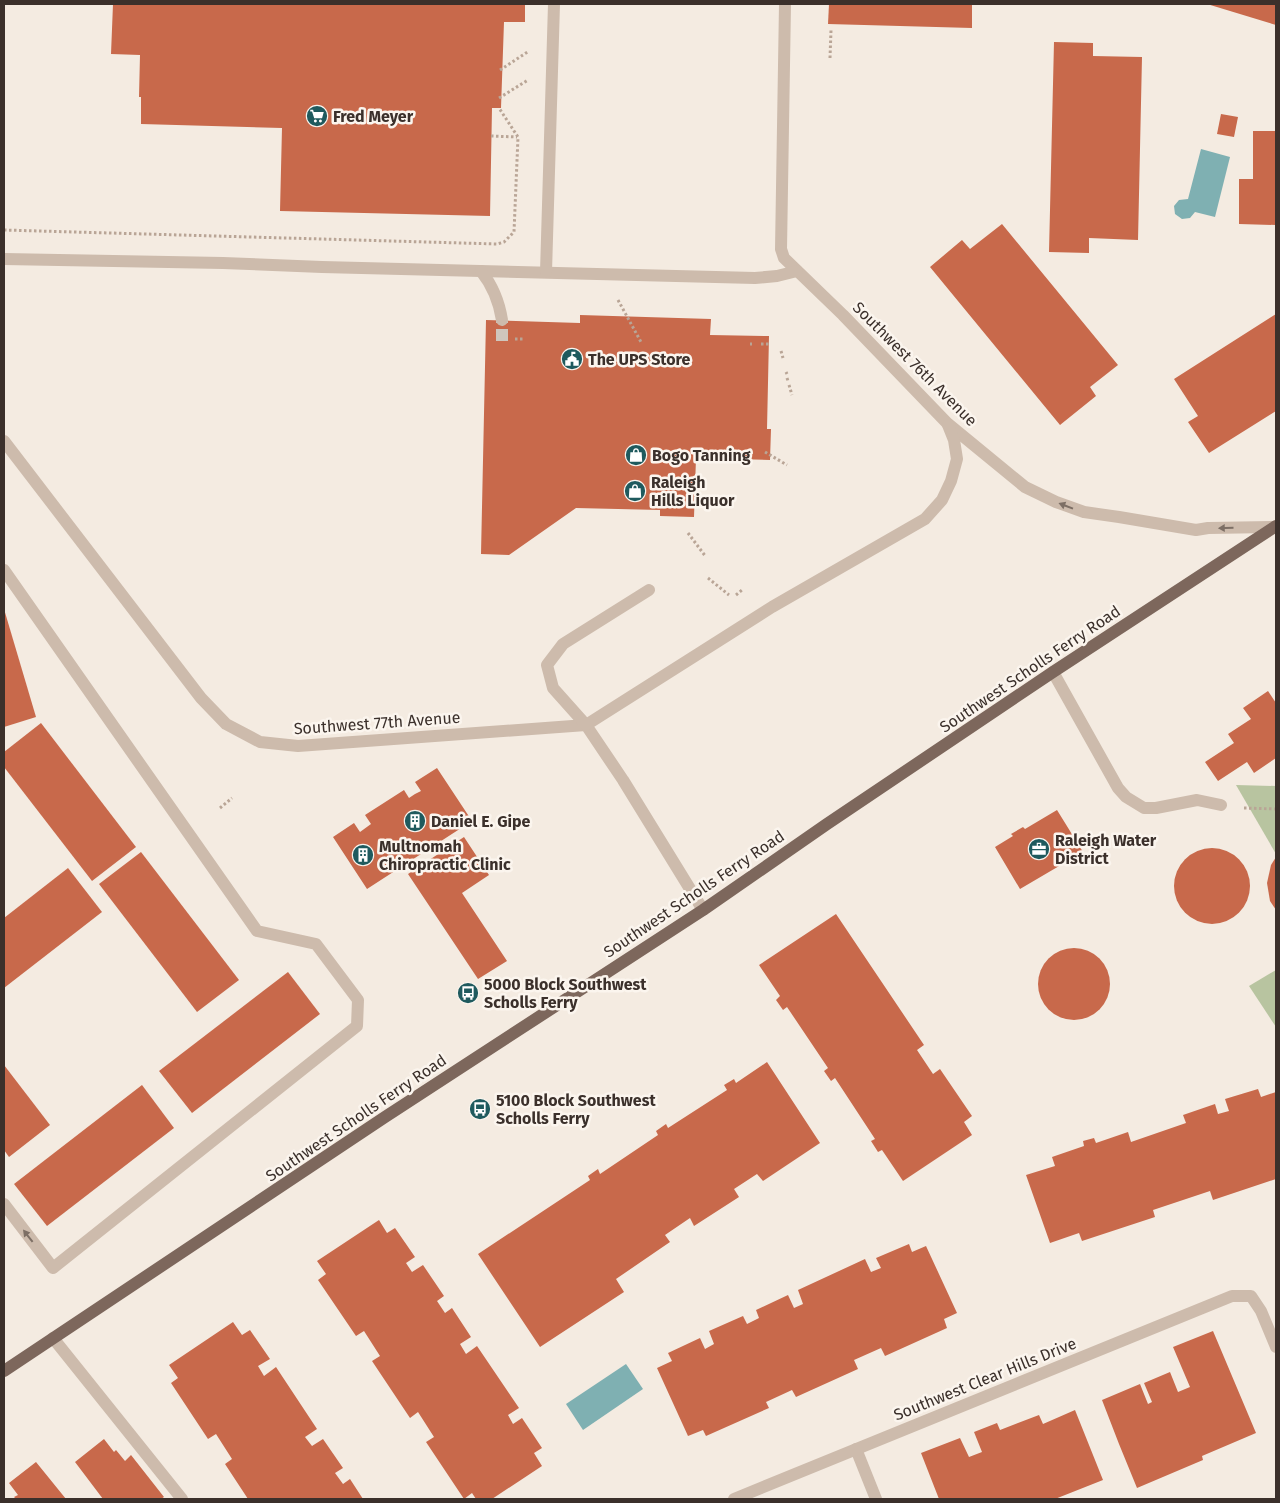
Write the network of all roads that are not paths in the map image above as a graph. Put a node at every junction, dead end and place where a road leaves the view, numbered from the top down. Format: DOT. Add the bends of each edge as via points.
graph roads {
  1 [pos="554,4"];
  2 [pos="785,4"];
  3 [pos="4,259"];
  4 [pos="481,271"];
  5 [pos="797,271"];
  6 [pos="546,272"];
  7 [pos="502,320"];
  8 [pos="947,423"];
  9 [pos="4,441"];
  10 [pos="1275,526"];
  11 [pos="4,570"];
  12 [pos="649,590"];
  13 [pos="1053,672"];
  14 [pos="586,725"];
  15 [pos="1221,805"];
  16 [pos="702,910"];
  17 [pos="4,1204"];
  18 [pos="53,1338"];
  19 [pos="1276,1348"];
  20 [pos="4,1371"];
  21 [pos="856,1449"];
  22 [pos="182,1499"];
  23 [pos="734,1499"];
  24 [pos="876,1499"];
  1 -- 6 [label="street"];
  2 -- 5 [label="street, Southwest 76th Avenue" via="781,249 784,258"];
  3 -- 4 [label="street"];
  4 -- 6 [label="street"];
  4 -- 7 [label="street" via="499,302"];
  5 -- 6 [label="street" via="755,278"];
  5 -- 8 [label="street, Southwest 76th Avenue"];
  10 -- 8 [label="street, Southwest 76th Avenue, one-way" via="1196,530 1084,512 1025,487"];
  8 -- 14 [label="street" via="957,459 942,500 925,519 772,607"];
  9 -- 14 [label="street, Southwest 77th Avenue" via="201,698 226,724 260,742 298,746"];
  10 -- 13 [label="main road, Southwest Scholls Ferry Road"];
  11 -- 17 [label="street, one-way" via="257,931 316,944 358,1000 357,1026 53,1268"];
  12 -- 14 [label="street" via="563,644 547,665 553,688"];
  13 -- 15 [label="street" via="1126,797 1144,808 1197,800"];
  13 -- 16 [label="main road, Southwest Scholls Ferry Road"];
  14 -- 16 [label="street" via="624,780"];
  16 -- 18 [label="main road, Southwest Scholls Ferry Road"];
  18 -- 20 [label="main road, Southwest Scholls Ferry Road"];
  18 -- 22 [label="street"];
  19 -- 21 [label="street, Southwest Clear Hills Drive" via="1261,1311 1251,1296 1232,1296"];
  21 -- 23 [label="street, Southwest Clear Hills Drive"];
  21 -- 24 [label="street"];
}
